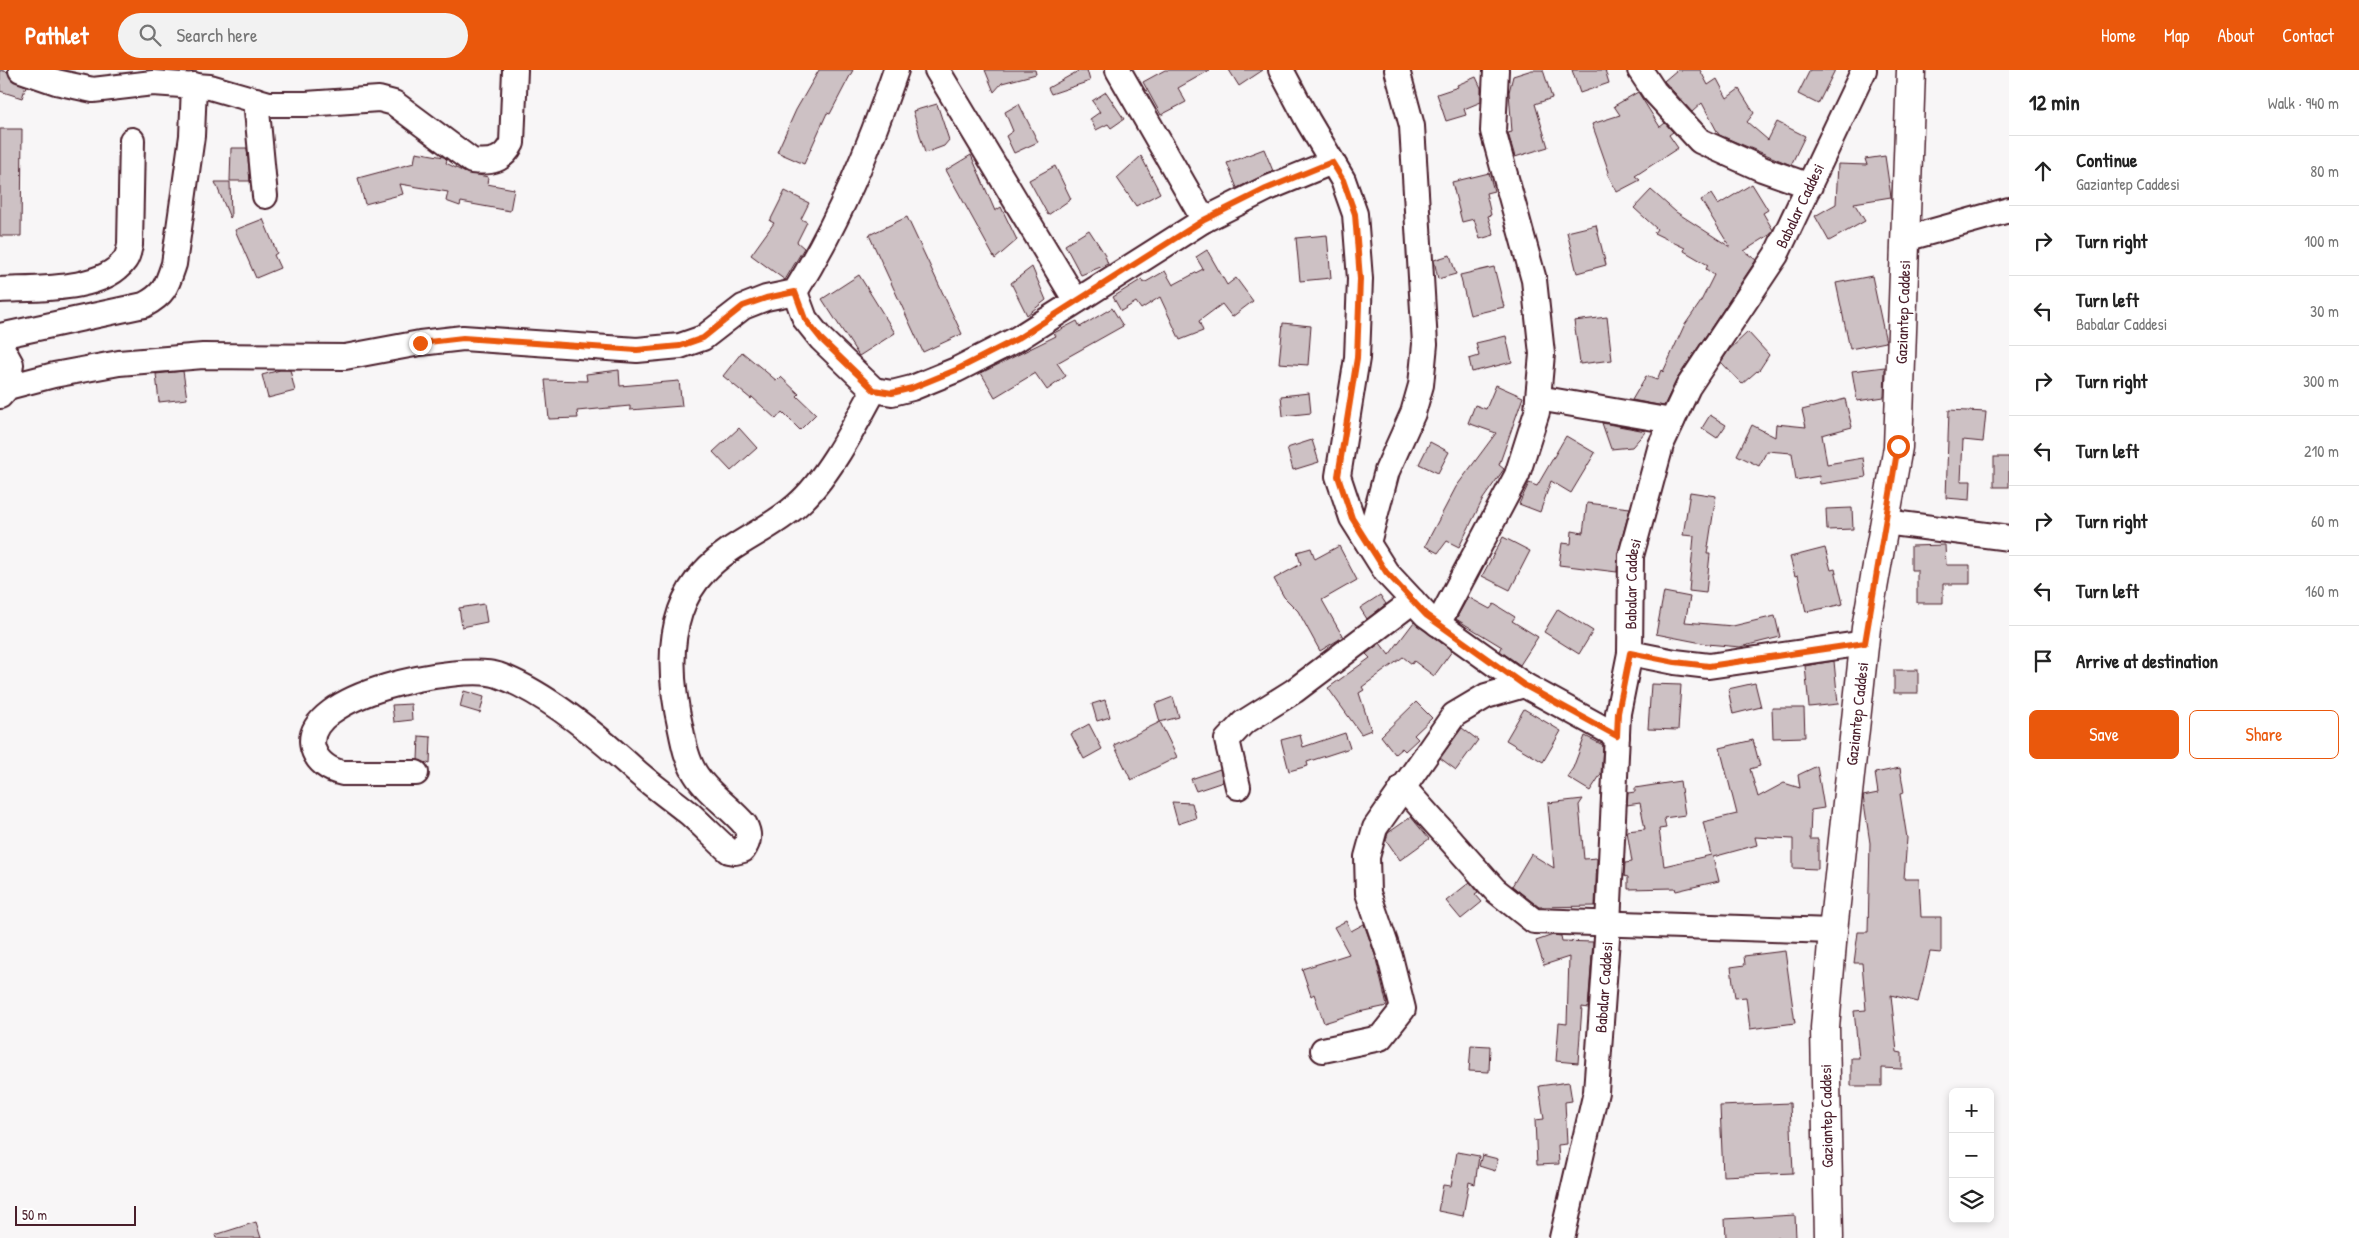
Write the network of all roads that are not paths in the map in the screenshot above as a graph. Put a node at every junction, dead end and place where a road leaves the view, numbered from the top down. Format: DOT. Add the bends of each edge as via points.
graph roads {
  1 [pos="21,70"];
  2 [pos="515,70"];
  3 [pos="896,70"];
  4 [pos="937,70"];
  5 [pos="1118,70"];
  6 [pos="1281,70"];
  7 [pos="1397,70"];
  8 [pos="1496,70"];
  9 [pos="1640,70"];
  10 [pos="1864,70"];
  11 [pos="1911,70"];
  12 [pos="194,85"];
  13 [pos="256,100"];
  14 [pos="132,140"];
  15 [pos="1332,162"];
  16 [pos="1810,186"];
  17 [pos="265,196"];
  18 [pos="2009,210"];
  19 [pos="1204,220"];
  20 [pos="1905,239"];
  21 [pos="0,290"];
  22 [pos="795,292"];
  23 [pos="1076,301"];
  24 [pos="0,336"];
  25 [pos="0,344"];
  26 [pos="874,390"];
  27 [pos="4,391"];
  28 [pos="1538,398"];
  29 [pos="1672,421"];
  30 [pos="1885,522"];
  31 [pos="2009,538"];
  32 [pos="1368,543"];
  33 [pos="1413,601"];
  34 [pos="1438,624"];
  35 [pos="1865,643"];
  36 [pos="1630,653"];
  37 [pos="1524,685"];
  38 [pos="1617,736"];
  39 [pos="416,773"];
  40 [pos="1238,787"];
  41 [pos="1403,787"];
  42 [pos="1608,924"];
  43 [pos="1833,931"];
  44 [pos="1323,1050"];
  45 [pos="1562,1238"];
  46 [pos="1829,1238"];
  1 -- 12 [label="street" via="93,90 153,83"];
  2 -- 13 [label="street" via="512,143 498,159 488,162 472,161 394,103 379,99 269,104"];
  3 -- 22 [label="street" via="872,142 847,200"];
  4 -- 23 [label="street"];
  5 -- 19 [label="street"];
  6 -- 15 [label="street"];
  7 -- 32 [label="street" via="1412,126 1425,344 1421,384 1413,413 1387,471"];
  8 -- 28 [label="street" via="1494,131 1534,280 1542,354"];
  9 -- 16 [label="street" via="1654,91 1700,141"];
  10 -- 16 [label="street, Babalar Caddesi"];
  11 -- 20 [label="main road, Gaziantep Caddesi"];
  12 -- 13 [label="street"];
  12 -- 24 [label="street" via="192,136 174,264 159,298 144,305"];
  13 -- 17 [label="street"];
  14 -- 21 [label="street" via="130,245 126,259 102,278 79,284"];
  15 -- 19 [label="street" via="1266,189"];
  15 -- 32 [label="street" via="1343,180 1355,214 1360,279 1357,358 1338,476 1352,518"];
  16 -- 29 [label="street, Babalar Caddesi" via="1776,255 1688,387"];
  18 -- 20 [label="street"];
  19 -- 23 [label="street"];
  20 -- 30 [label="main road, Gaziantep Caddesi" via="1898,446"];
  22 -- 26 [label="street" via="805,319 821,339"];
  22 -- 27 [label="street" via="743,306 703,338 680,346 637,350 463,338 345,357 203,356 119,363 54,375"];
  23 -- 26 [label="street" via="1017,339 956,370 892,393"];
  25 -- 27 [label="street" via="11,364"];
  26 -- 39 [label="street" via="856,424 811,491 796,506 738,544 703,572 685,600 678,621 672,646 672,677 676,710 689,762 696,775 745,824 749,833 743,850 728,851 612,747 554,706 498,675 478,672 454,674 394,684 350,700 320,720 312,731 314,752 332,770 343,773"];
  28 -- 29 [label="street"];
  28 -- 34 [label="street" via="1537,412 1518,475"];
  29 -- 36 [label="street, Babalar Caddesi" via="1661,445 1631,556"];
  30 -- 31 [label="street"];
  30 -- 35 [label="main road, Gaziantep Caddesi"];
  32 -- 33 [label="street" via="1386,572"];
  33 -- 34 [label="street"];
  33 -- 40 [label="street" via="1227,740"];
  34 -- 37 [label="street"];
  35 -- 36 [label="street" via="1709,666"];
  35 -- 43 [label="main road, Gaziantep Caddesi"];
  36 -- 38 [label="street, Babalar Caddesi" via="1618,713"];
  37 -- 38 [label="street"];
  37 -- 41 [label="street" via="1486,696 1454,715"];
  38 -- 42 [label="street, Babalar Caddesi"];
  41 -- 42 [label="street" via="1495,890 1534,921"];
  41 -- 44 [label="street" via="1375,828 1367,857 1368,893 1390,957 1402,1009 1380,1038"];
  42 -- 43 [label="street"];
  42 -- 45 [label="street, Babalar Caddesi" via="1596,1092"];
  43 -- 46 [label="main road, Gaziantep Caddesi" via="1825,1028"];
}
